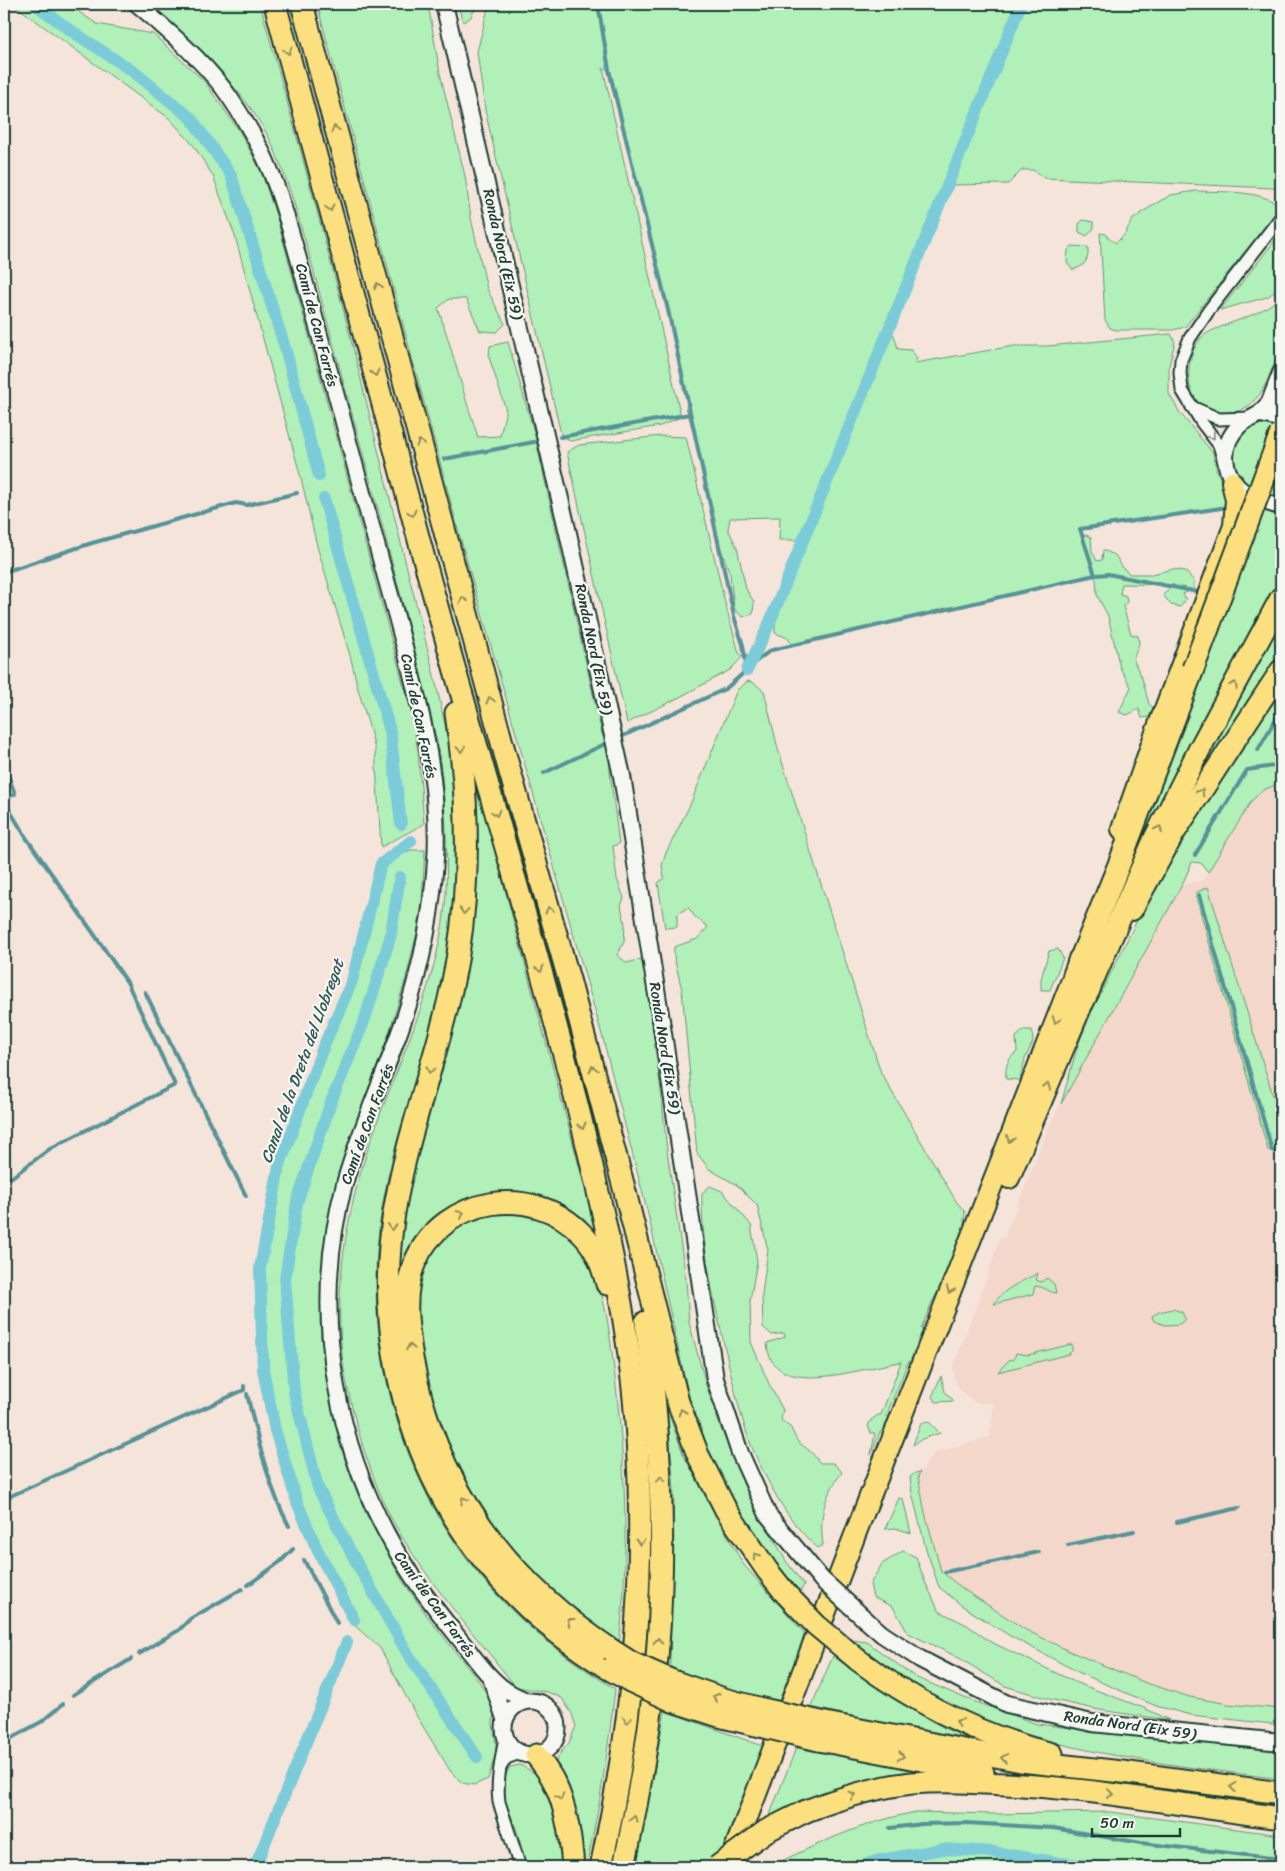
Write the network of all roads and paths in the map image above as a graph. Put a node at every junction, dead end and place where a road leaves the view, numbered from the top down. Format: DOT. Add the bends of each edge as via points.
graph roads {
  1 [pos="137,4"];
  2 [pos="276,4"];
  3 [pos="302,4"];
  4 [pos="444,4"];
  5 [pos="1281,217"];
  6 [pos="1281,372"];
  7 [pos="1192,407"];
  8 [pos="1255,416"];
  9 [pos="1281,419"];
  10 [pos="1281,433"];
  11 [pos="1229,475"];
  12 [pos="1281,507"];
  13 [pos="1281,598"];
  14 [pos="443,631"];
  15 [pos="1281,670"];
  16 [pos="1074,975"];
  17 [pos="1083,1002"];
  18 [pos="623,1184"];
  19 [pos="631,1371"];
  20 [pos="609,1659"];
  21 [pos="490,1678"];
  22 [pos="527,1701"];
  23 [pos="505,1720"];
  24 [pos="822,1731"];
  25 [pos="505,1736"];
  26 [pos="1281,1742"];
  27 [pos="528,1754"];
  28 [pos="501,1766"];
  29 [pos="1122,1772"];
  30 [pos="1062,1788"];
  31 [pos="1281,1793"];
  32 [pos="1281,1818"];
  33 [pos="520,1867"];
  34 [pos="572,1867"];
  35 [pos="601,1867"];
  36 [pos="624,1867"];
  37 [pos="717,1867"];
  38 [pos="728,1867"];
  39 [pos="740,1867"];
  1 -- 21 [label="street, Camí de Can Farrés" via="180,42 223,88 254,136 276,182 424,724 436,821 429,923 406,1015 345,1181 333,1240 329,1283 330,1336 342,1419 367,1494 416,1583"];
  2 -- 14 [label="highway, one-way"];
  18 -- 3 [label="highway, one-way"];
  4 -- 26 [label="main road, Ronda Nord (Eix 59), bridge" via="622,776 715,1379 740,1453 768,1515 822,1580 882,1634 1007,1704 1092,1723"];
  5 -- 7 [label="street" via="1190,338 1181,360 1180,373 1182,390"];
  6 -- 8 [label="street" via="1269,403"];
  7 -- 8 [label="street" via="1219,419"];
  7 -- 11 [label="street, one-way" via="1219,445"];
  8 -- 9 [label="street"];
  8 -- 11 [label="street" via="1232,435 1226,452"];
  10 -- 16 [label="highway, bridge" via="1120,862"];
  11 -- 12 [label="street" via="1246,494"];
  11 -- 16 [label="highway" via="1236,500 1234,526 1102,884"];
  17 -- 13 [label="highway, one-way" via="1154,838"];
  14 -- 19 [label="highway, one-way" via="569,1073 614,1260"];
  14 -- 20 [label="highway, one-way" via="463,769 467,842 465,896 453,983 406,1154 394,1213 388,1272 393,1349 402,1392 421,1450 462,1529 523,1604 564,1639"];
  17 -- 15 [label="highway, one-way" via="1175,832"];
  16 -- 38 [label="highway, one-way"];
  39 -- 17 [label="highway, one-way" via="1010,1174"];
  29 -- 18 [label="highway, one-way, bridge" via="1034,1750 943,1715 858,1660 816,1625 786,1594 726,1510 687,1427 669,1369"];
  36 -- 18 [label="highway, one-way" via="652,1710 662,1531 656,1405 642,1290"];
  20 -- 19 [label="highway, one-way" via="514,1569 473,1515 446,1467 423,1404 410,1343 408,1288 421,1250 443,1225 479,1205 520,1202 558,1214 583,1235 599,1259"];
  19 -- 35 [label="highway, one-way" via="637,1437 640,1541 636,1637 622,1758"];
  20 -- 24 [label="highway, bridge" via="632,1663 674,1692 707,1694 755,1716"];
  21 -- 22 [label="street" via="506,1691"];
  21 -- 23 [label="street"];
  22 -- 23 [label="street" via="512,1708"];
  22 -- 27 [label="street" via="536,1701 549,1708 558,1724 552,1745 545,1751"];
  23 -- 25 [label="street"];
  29 -- 24 [label="highway, one-way" via="1021,1761"];
  24 -- 30 [label="highway, one-way"];
  25 -- 27 [label="street" via="512,1747"];
  25 -- 28 [label="street"];
  27 -- 28 [label="street" via="506,1758"];
  27 -- 34 [label="highway, one-way" via="551,1776 560,1796"];
  28 -- 33 [label="street" via="499,1802"];
  31 -- 29 [label="highway, one-way"];
  30 -- 32 [label="highway, one-way"];
  37 -- 30 [label="highway, one-way, bridge" via="766,1831 806,1811 861,1792 910,1783 978,1782"];
}
